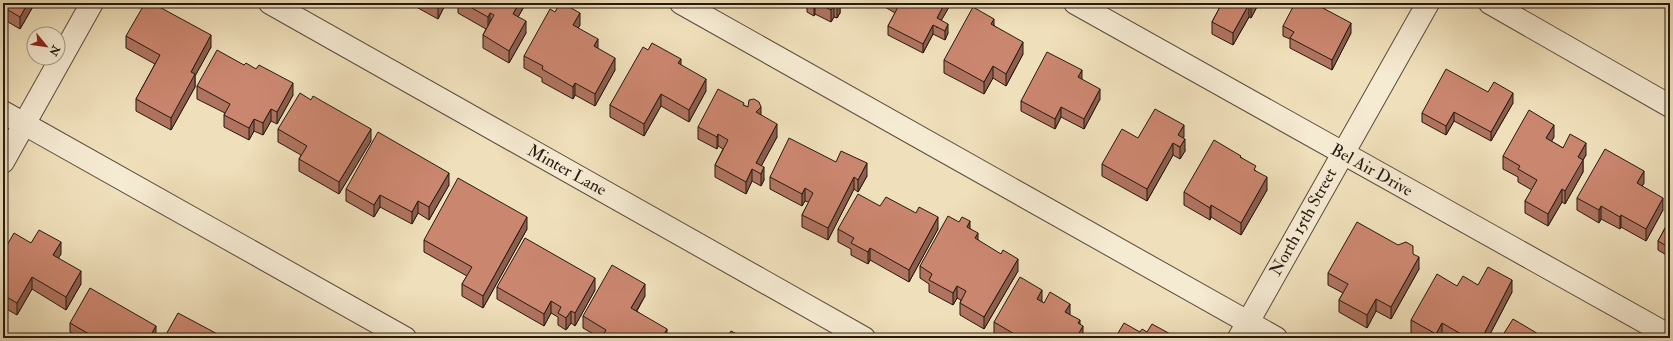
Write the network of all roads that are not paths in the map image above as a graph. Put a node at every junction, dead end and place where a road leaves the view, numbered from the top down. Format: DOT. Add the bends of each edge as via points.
graph roads {
  1 [pos="92,3"];
  2 [pos="270,3"];
  3 [pos="681,3"];
  4 [pos="1076,3"];
  5 [pos="1428,3"];
  6 [pos="1490,3"];
  7 [pos="1670,106"];
  8 [pos="3,112"];
  9 [pos="24,124"];
  10 [pos="1342,153"];
  11 [pos="3,162"];
  12 [pos="1243,330"];
  13 [pos="1670,336"];
  14 [pos="405,338"];
  15 [pos="864,338"];
  16 [pos="1276,338"];
  1 -- 9 [label="street"];
  2 -- 15 [label="street, Minter Lane"];
  3 -- 12 [label="street"];
  4 -- 10 [label="street, Bel Air Drive"];
  5 -- 10 [label="street, North 15th Street"];
  6 -- 7 [label="street"];
  8 -- 9 [label="street"];
  9 -- 11 [label="street"];
  9 -- 14 [label="street"];
  10 -- 12 [label="street, North 15th Street"];
  10 -- 13 [label="street, Bel Air Drive"];
  12 -- 16 [label="street"];
}
